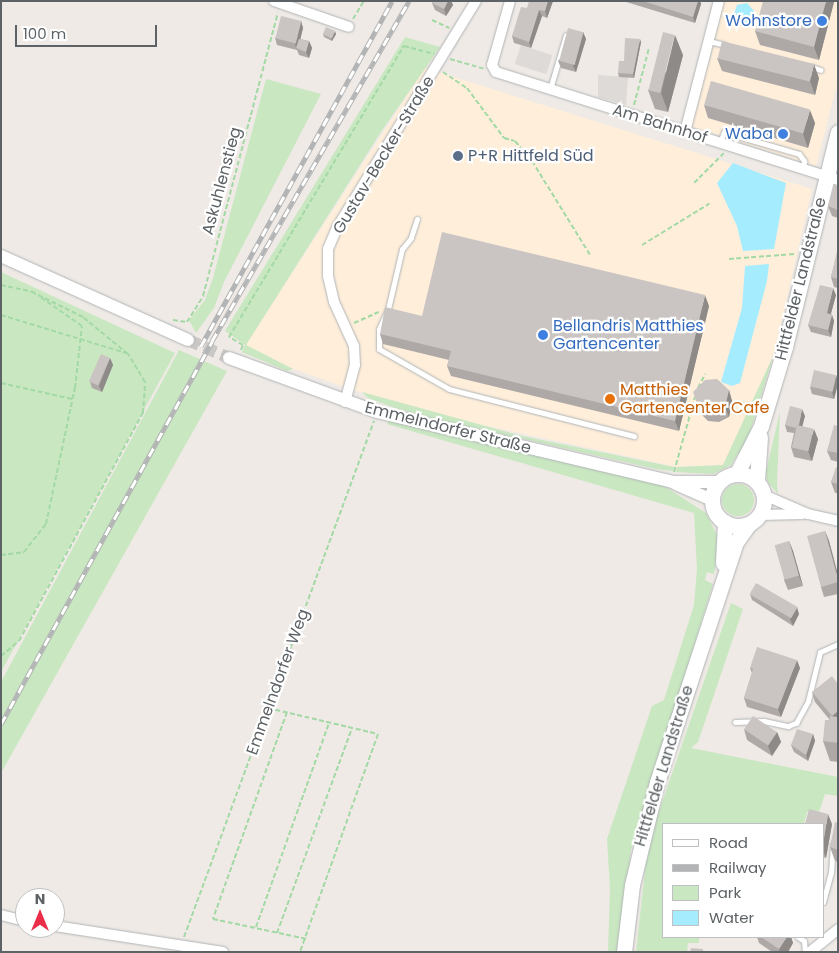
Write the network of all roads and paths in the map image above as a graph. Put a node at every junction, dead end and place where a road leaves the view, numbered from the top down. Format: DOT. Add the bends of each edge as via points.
graph roads {
  1 [pos="364,1"];
  2 [pos="476,1"];
  3 [pos="510,1"];
  4 [pos="719,1"];
  5 [pos="277,2"];
  6 [pos="432,20"];
  7 [pos="349,26"];
  8 [pos="458,32"];
  9 [pos="566,35"];
  10 [pos="709,41"];
  11 [pos="649,48"];
  12 [pos="737,48"];
  13 [pos="443,57"];
  14 [pos="802,65"];
  15 [pos="821,70"];
  16 [pos="443,72"];
  17 [pos="496,72"];
  18 [pos="550,89"];
  19 [pos="632,115"];
  20 [pos="685,132"];
  21 [pos="838,132"];
  22 [pos="720,143"];
  23 [pos="732,146"];
  24 [pos="803,169"];
  25 [pos="832,178"];
  26 [pos="694,183"];
  27 [pos="709,204"];
  28 [pos="417,219"];
  29 [pos="642,245"];
  30 [pos="808,253"];
  31 [pos="590,255"];
  32 [pos="1,256"];
  33 [pos="728,259"];
  34 [pos="1,285"];
  35 [pos="32,292"];
  36 [pos="388,309"];
  37 [pos="1,315"];
  38 [pos="148,322"];
  39 [pos="347,326"];
  40 [pos="80,339"];
  41 [pos="188,340"];
  42 [pos="128,354"];
  43 [pos="234,356"];
  44 [pos="705,374"];
  45 [pos="1,383"];
  46 [pos="72,399"];
  47 [pos="345,402"];
  48 [pos="377,412"];
  49 [pos="761,426"];
  50 [pos="634,436"];
  51 [pos="737,473"];
  52 [pos="757,480"];
  53 [pos="672,482"];
  54 [pos="718,482"];
  55 [pos="764,495"];
  56 [pos="712,500"];
  57 [pos="808,514"];
  58 [pos="754,520"];
  59 [pos="838,521"];
  60 [pos="724,522"];
  61 [pos="1,555"];
  62 [pos="721,585"];
  63 [pos="838,644"];
  64 [pos="1,656"];
  65 [pos="268,708"];
  66 [pos="287,712"];
  67 [pos="329,722"];
  68 [pos="735,722"];
  69 [pos="352,728"];
  70 [pos="834,840"];
  71 [pos="824,898"];
  72 [pos="1,915"];
  73 [pos="15,918"];
  74 [pos="65,928"];
  75 [pos="256,928"];
  76 [pos="838,929"];
  77 [pos="277,933"];
  78 [pos="307,939"];
  79 [pos="805,939"];
  80 [pos="181,948"];
  81 [pos="223,952"];
  82 [pos="300,952"];
  83 [pos="624,952"];
  84 [pos="805,952"];
  85 [pos="810,952"];
  1 -- 7 [label="path"];
  2 -- 8 [label="street, Gustav-Becker-Straße"];
  3 -- 17 [label="street" via="492,65"];
  4 -- 10 [label="street"];
  5 -- 7 [label="street"];
  5 -- 38 [label="path, Askuhlenstieg" via="203,296 187,322 156,319"];
  6 -- 8 [label="path"];
  8 -- 13 [label="street, Gustav-Becker-Straße"];
  9 -- 18 [label="lane"];
  10 -- 12 [label="lane"];
  10 -- 20 [label="street"];
  11 -- 19 [label="path"];
  13 -- 17 [label="path"];
  13 -- 39 [label="street, Gustav-Becker-Straße" via="338,226 328,250 332,293"];
  13 -- 43 [label="path" via="404,46 229,337 243,345"];
  14 -- 15 [label="lane"];
  16 -- 31 [label="path" via="468,88 504,138 515,141 532,161"];
  17 -- 18 [label="street, Am Bahnhof"];
  18 -- 19 [label="street, Am Bahnhof"];
  19 -- 20 [label="street, Am Bahnhof"];
  20 -- 22 [label="street, Am Bahnhof"];
  21 -- 25 [label="main road, Hittfelder Landstraße"];
  22 -- 23 [label="street, Am Bahnhof"];
  22 -- 24 [label="lane" via="724,132 799,154 804,161"];
  23 -- 24 [label="street, Am Bahnhof"];
  23 -- 26 [label="path"];
  24 -- 25 [label="street, Am Bahnhof"];
  25 -- 30 [label="main road, Hittfelder Landstraße"];
  27 -- 29 [label="path"];
  28 -- 36 [label="lane" via="411,238 402,248"];
  30 -- 33 [label="path"];
  30 -- 49 [label="main road, Hittfelder Landstraße"];
  32 -- 38 [label="street"];
  34 -- 35 [label="path"];
  35 -- 40 [label="path" via="82,326"];
  35 -- 42 [label="path" via="83,317"];
  36 -- 39 [label="path"];
  36 -- 50 [label="lane" via="379,329 379,349 449,390"];
  37 -- 40 [label="path"];
  38 -- 41 [label="street"];
  39 -- 47 [label="street, Gustav-Becker-Straße" via="354,346 354,365"];
  40 -- 42 [label="path"];
  40 -- 46 [label="path"];
  42 -- 64 [label="path" via="145,382 143,413 19,641"];
  43 -- 47 [label="street, Emmelndorfer Straße"];
  44 -- 53 [label="path" via="700,380"];
  45 -- 46 [label="path"];
  46 -- 61 [label="path" via="46,524 24,552"];
  47 -- 48 [label="street, Emmelndorfer Straße"];
  48 -- 53 [label="street, Emmelndorfer Straße"];
  48 -- 65 [label="path, Emmelndorfer Weg"];
  49 -- 51 [label="main road, Hittfelder Landstraße"];
  49 -- 52 [label="main road, Hittfelder Landstraße"];
  51 -- 52 [label="main road"];
  51 -- 54 [label="main road"];
  52 -- 55 [label="main road, Hittfelder Landstraße"];
  53 -- 54 [label="street, Emmelndorfer Straße"];
  53 -- 56 [label="street, Emmelndorfer Straße"];
  54 -- 56 [label="main road"];
  55 -- 57 [label="street"];
  55 -- 58 [label="main road, Hittfelder Landstraße"];
  56 -- 60 [label="main road" via="718,517"];
  57 -- 58 [label="street"];
  57 -- 59 [label="street"];
  58 -- 60 [label="main road" via="740,526"];
  58 -- 62 [label="main road, Hittfelder Landstraße" via="736,542"];
  60 -- 62 [label="main road, Hittfelder Landstraße"];
  62 -- 83 [label="main road, Hittfelder Landstraße" via="642,833"];
  63 -- 68 [label="lane" via="820,652 808,701 796,723 788,726 764,721"];
  65 -- 66 [label="path"];
  65 -- 80 [label="path, Emmelndorfer Weg"];
  66 -- 67 [label="path"];
  66 -- 75 [label="path" via="214,919"];
  67 -- 69 [label="path"];
  67 -- 75 [label="path"];
  69 -- 77 [label="path"];
  69 -- 78 [label="path" via="378,734 378,740"];
  70 -- 71 [label="lane" via="830,856 831,873"];
  72 -- 73 [label="street"];
  74 -- 80 [label="street"];
  75 -- 77 [label="path"];
  76 -- 85 [label="street"];
  77 -- 78 [label="path"];
  78 -- 82 [label="path"];
  79 -- 84 [label="lane"];
  80 -- 81 [label="street"];
}
